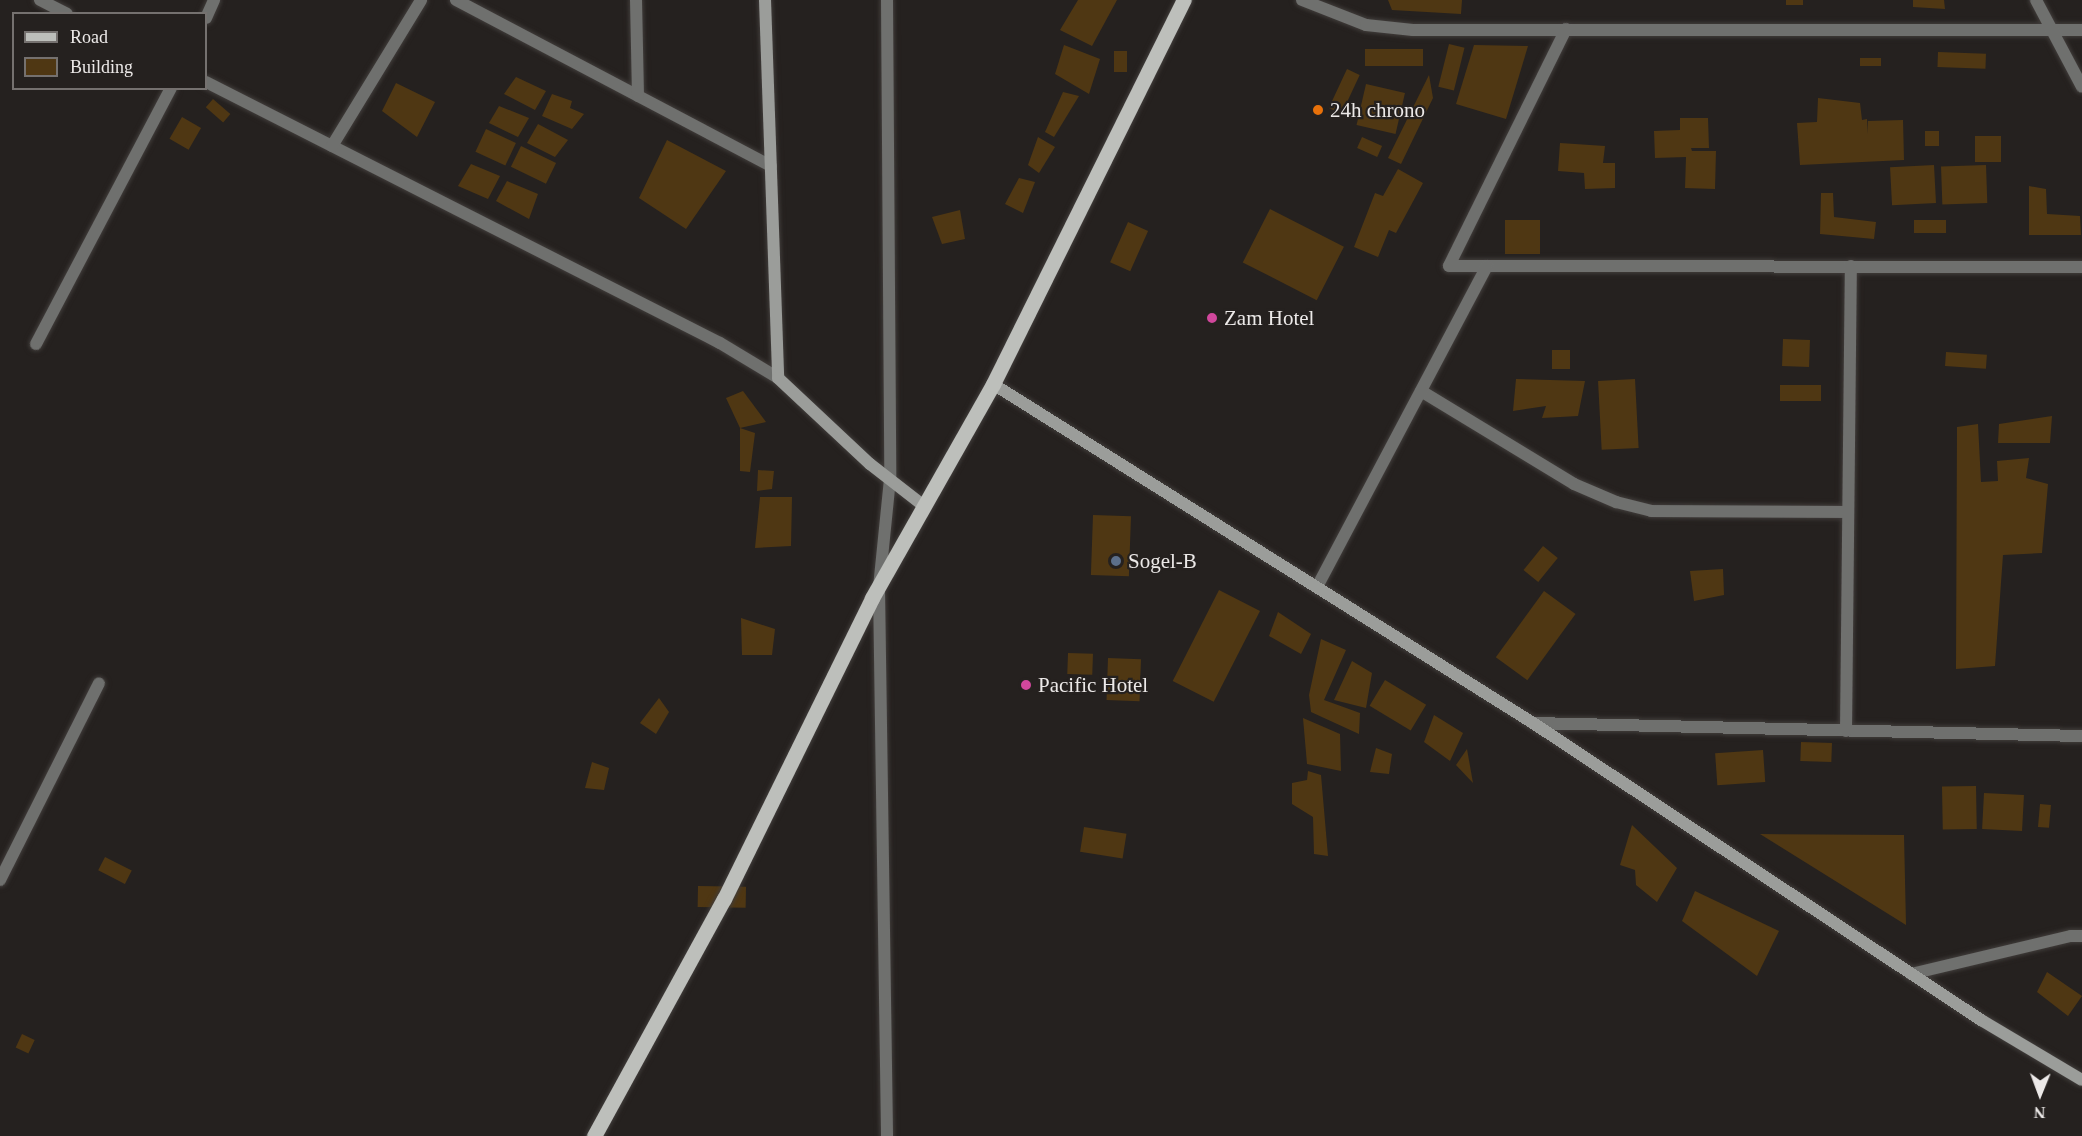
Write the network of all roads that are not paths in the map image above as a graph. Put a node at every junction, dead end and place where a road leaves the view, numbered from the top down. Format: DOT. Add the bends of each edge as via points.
graph roads {
  1 [pos="40,0"];
  2 [pos="214,0"];
  3 [pos="421,0"];
  4 [pos="456,0"];
  5 [pos="636,0"];
  6 [pos="765,0"];
  7 [pos="887,0"];
  8 [pos="1184,0"];
  9 [pos="1302,0"];
  10 [pos="2036,0"];
  11 [pos="63,12"];
  12 [pos="207,16"];
  13 [pos="1566,29"];
  14 [pos="2049,29"];
  15 [pos="2082,30"];
  16 [pos="207,83"];
  17 [pos="2082,87"];
  18 [pos="170,90"];
  19 [pos="638,96"];
  20 [pos="332,146"];
  21 [pos="771,166"];
  22 [pos="1487,266"];
  23 [pos="1851,266"];
  24 [pos="2082,267"];
  25 [pos="36,344"];
  26 [pos="778,378"];
  27 [pos="993,384"];
  28 [pos="1421,391"];
  29 [pos="890,479"];
  30 [pos="924,506"];
  31 [pos="1848,512"];
  32 [pos="1317,587"];
  33 [pos="879,588"];
  34 [pos="99,683"];
  35 [pos="1533,723"];
  36 [pos="1846,731"];
  37 [pos="2082,736"];
  38 [pos="0,880"];
  39 [pos="2082,936"];
  40 [pos="1911,974"];
  41 [pos="2082,1080"];
  42 [pos="594,1136"];
  43 [pos="887,1136"];
  1 -- 11 [label="street"];
  2 -- 12 [label="street"];
  3 -- 20 [label="street"];
  4 -- 19 [label="street"];
  5 -- 19 [label="street"];
  6 -- 21 [label="street"];
  7 -- 29 [label="street"];
  8 -- 27 [label="main road"];
  9 -- 13 [label="street" via="1366,25 1413,30"];
  10 -- 14 [label="street"];
  13 -- 14 [label="street"];
  13 -- 22 [label="street" via="1449,266"];
  14 -- 15 [label="street"];
  14 -- 17 [label="street"];
  16 -- 20 [label="street"];
  18 -- 25 [label="street"];
  19 -- 21 [label="street"];
  20 -- 26 [label="street" via="720,343"];
  21 -- 26 [label="street"];
  22 -- 23 [label="street"];
  22 -- 28 [label="street"];
  23 -- 24 [label="street"];
  23 -- 31 [label="street"];
  26 -- 29 [label="street"];
  27 -- 30 [label="main road"];
  27 -- 32 [label="street"];
  28 -- 31 [label="street" via="1575,484 1616,502 1651,511"];
  28 -- 32 [label="street"];
  29 -- 30 [label="street"];
  29 -- 33 [label="street"];
  30 -- 33 [label="main road"];
  31 -- 36 [label="street"];
  32 -- 35 [label="street"];
  33 -- 42 [label="main road" via="724,899"];
  33 -- 43 [label="street"];
  34 -- 38 [label="street"];
  35 -- 36 [label="street"];
  35 -- 40 [label="street"];
  36 -- 37 [label="street"];
  39 -- 40 [label="street"];
  40 -- 41 [label="street"];
}
